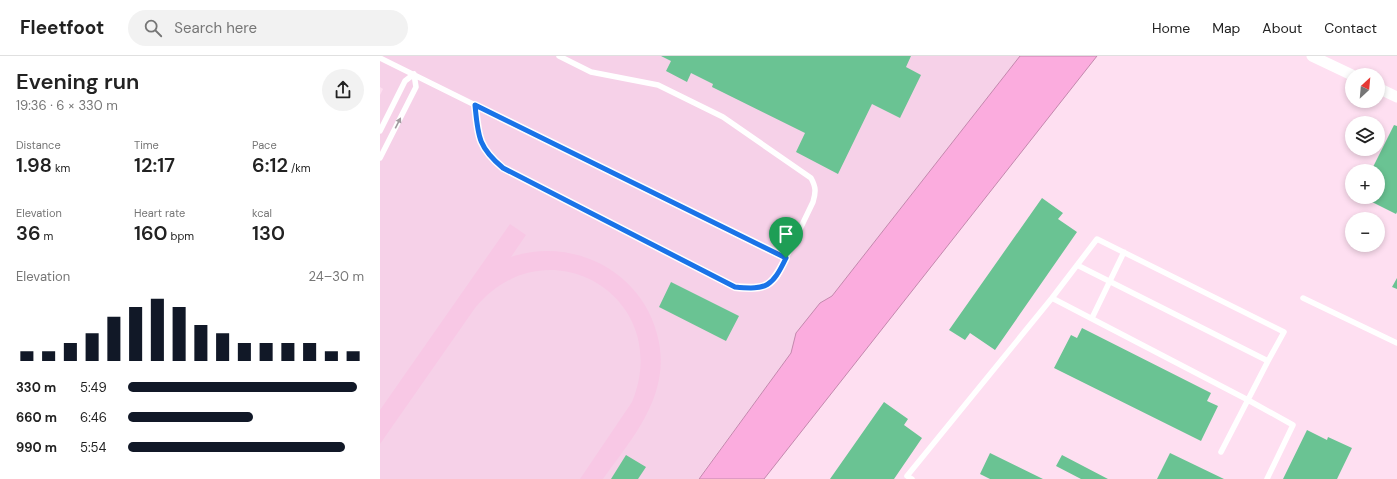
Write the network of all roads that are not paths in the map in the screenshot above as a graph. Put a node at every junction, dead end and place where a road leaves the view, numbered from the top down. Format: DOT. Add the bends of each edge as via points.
graph roads {
  1 [pos="559,56"];
  2 [pos="1312,56"];
  3 [pos="380,58"];
  4 [pos="1345,72"];
  5 [pos="414,74"];
  6 [pos="1385,91"];
  7 [pos="1397,97"];
  8 [pos="475,105"];
  9 [pos="380,131"];
  10 [pos="380,158"];
  11 [pos="1124,252"];
  12 [pos="786,258"];
  13 [pos="1077,265"];
  14 [pos="1110,282"];
  15 [pos="1052,298"];
  16 [pos="1303,298"];
  17 [pos="1092,318"];
  18 [pos="1396,341"];
  19 [pos="1268,361"];
  20 [pos="1248,400"];
  21 [pos="1221,452"];
  22 [pos="908,478"];
  23 [pos="1267,479"];
  1 -- 12 [label="lane" via="601,75 658,85 723,118 811,178 816,192 813,202"];
  2 -- 4 [label="street"];
  3 -- 5 [label="lane"];
  5 -- 8 [label="lane"];
  5 -- 9 [label="lane" via="406,81"];
  10 -- 5 [label="lane, one-way" via="416,87"];
  6 -- 7 [label="street"];
  8 -- 12 [label="lane"];
  8 -- 12 [label="lane" via="478,131 483,146 491,158 503,168 735,287 753,289 767,286 776,277"];
  11 -- 13 [label="lane" via="1097,239"];
  11 -- 14 [label="lane"];
  11 -- 19 [label="lane" via="1284,332"];
  13 -- 14 [label="lane"];
  13 -- 15 [label="lane"];
  14 -- 17 [label="lane"];
  14 -- 19 [label="lane"];
  15 -- 17 [label="lane"];
  15 -- 22 [label="lane"];
  16 -- 18 [label="lane"];
  17 -- 20 [label="lane"];
  19 -- 20 [label="lane"];
  20 -- 21 [label="lane"];
  20 -- 23 [label="lane" via="1293,425"];
}
